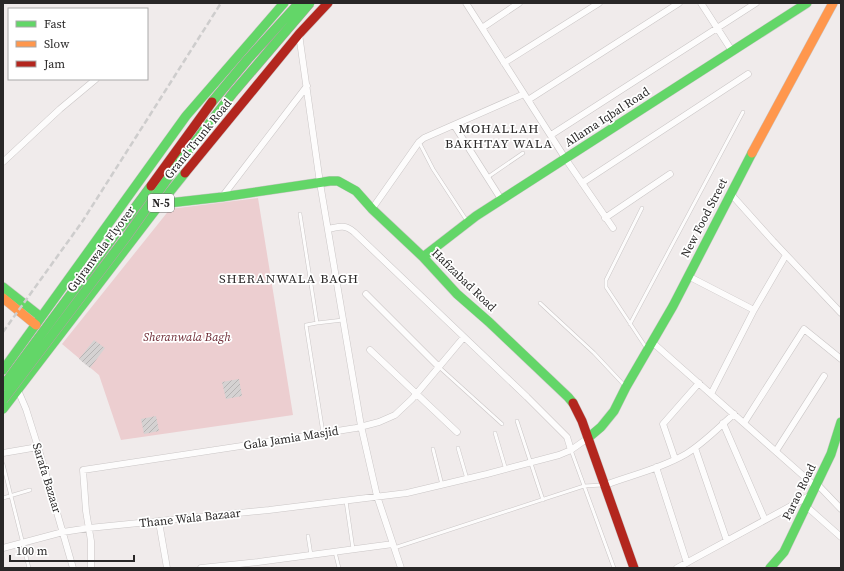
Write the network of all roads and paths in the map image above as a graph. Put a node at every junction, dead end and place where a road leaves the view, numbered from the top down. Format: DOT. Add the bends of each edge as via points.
graph roads {
  1 [pos="284,3"];
  2 [pos="298,3"];
  3 [pos="310,3"];
  4 [pos="328,3"];
  5 [pos="466,3"];
  6 [pos="519,3"];
  7 [pos="599,3"];
  8 [pos="679,3"];
  9 [pos="701,3"];
  10 [pos="756,3"];
  11 [pos="807,3"];
  12 [pos="833,3"];
  13 [pos="482,28"];
  14 [pos="717,28"];
  15 [pos="299,34"];
  16 [pos="732,51"];
  17 [pos="504,63"];
  18 [pos="748,74"];
  19 [pos="95,80"];
  20 [pos="307,86"];
  21 [pos="524,94"];
  22 [pos="528,100"];
  23 [pos="743,112"];
  24 [pos="454,125"];
  25 [pos="551,136"];
  26 [pos="419,142"];
  27 [pos="523,153"];
  28 [pos="565,158"];
  29 [pos="3,162"];
  30 [pos="670,174"];
  31 [pos="488,177"];
  32 [pos="320,183"];
  33 [pos="582,183"];
  34 [pos="730,193"];
  35 [pos="222,197"];
  36 [pos="501,200"];
  37 [pos="160,204"];
  38 [pos="642,208"];
  39 [pos="372,209"];
  40 [pos="300,214"];
  41 [pos="606,218"];
  42 [pos="468,222"];
  43 [pos="328,228"];
  44 [pos="613,228"];
  45 [pos="786,255"];
  46 [pos="423,257"];
  47 [pos="688,276"];
  48 [pos="3,288"];
  49 [pos="366,294"];
  50 [pos="3,298"];
  51 [pos="540,303"];
  52 [pos="754,310"];
  53 [pos="841,313"];
  54 [pos="343,320"];
  55 [pos="39,321"];
  56 [pos="317,323"];
  57 [pos="630,324"];
  58 [pos="464,337"];
  59 [pos="650,346"];
  60 [pos="370,350"];
  61 [pos="841,359"];
  62 [pos="439,367"];
  63 [pos="3,370"];
  64 [pos="824,376"];
  65 [pos="3,378"];
  66 [pos="699,383"];
  67 [pos="3,386"];
  68 [pos="626,387"];
  69 [pos="18,389"];
  70 [pos="416,394"];
  71 [pos="711,394"];
  72 [pos="3,400"];
  73 [pos="3,409"];
  74 [pos="734,414"];
  75 [pos="518,421"];
  76 [pos="841,422"];
  77 [pos="723,423"];
  78 [pos="744,423"];
  79 [pos="502,424"];
  80 [pos="361,426"];
  81 [pos="457,432"];
  82 [pos="323,433"];
  83 [pos="495,433"];
  84 [pos="588,438"];
  85 [pos="38,447"];
  86 [pos="458,448"];
  87 [pos="695,448"];
  88 [pos="433,449"];
  89 [pos="571,450"];
  90 [pos="776,451"];
  91 [pos="3,453"];
  92 [pos="675,459"];
  93 [pos="530,463"];
  94 [pos="3,464"];
  95 [pos="656,467"];
  96 [pos="506,470"];
  97 [pos="467,479"];
  98 [pos="442,485"];
  99 [pos="605,485"];
  100 [pos="584,486"];
  101 [pos="815,488"];
  102 [pos="30,490"];
  103 [pos="11,496"];
  104 [pos="378,496"];
  105 [pos="3,498"];
  106 [pos="345,500"];
  107 [pos="543,500"];
  108 [pos="806,506"];
  109 [pos="841,509"];
  110 [pos="765,520"];
  111 [pos="159,522"];
  112 [pos="89,528"];
  113 [pos="63,532"];
  114 [pos="308,536"];
  115 [pos="841,537"];
  116 [pos="727,541"];
  117 [pos="22,543"];
  118 [pos="394,546"];
  119 [pos="3,548"];
  120 [pos="352,549"];
  121 [pos="334,552"];
  122 [pos="311,555"];
  123 [pos="687,563"];
  124 [pos="29,568"];
  125 [pos="73,568"];
  126 [pos="91,568"];
  127 [pos="167,568"];
  128 [pos="201,568"];
  129 [pos="339,568"];
  130 [pos="401,568"];
  131 [pos="614,568"];
  132 [pos="634,568"];
  133 [pos="677,568"];
  134 [pos="770,568"];
  1 -- 55 [label="main road, Grand Trunk Road / N-5" via="186,116"];
  2 -- 67 [label="main road, Gujranwala Flyover, bridge" via="209,106"];
  3 -- 72 [label="main road, Gujranwala Flyover, bridge" via="180,161"];
  4 -- 15 [label="main road, Grand Trunk Road / N-5"];
  5 -- 13 [label="street"];
  6 -- 13 [label="street"];
  7 -- 17 [label="street"];
  8 -- 22 [label="street"];
  9 -- 14 [label="street"];
  10 -- 14 [label="street"];
  11 -- 16 [label="main road, Allama Iqbal Road"];
  12 -- 34 [label="main road, New Food Street"];
  13 -- 17 [label="street"];
  14 -- 16 [label="street"];
  14 -- 25 [label="street"];
  15 -- 20 [label="street"];
  15 -- 37 [label="main road, Grand Trunk Road / N-5"];
  16 -- 28 [label="main road, Allama Iqbal Road"];
  17 -- 21 [label="street"];
  18 -- 33 [label="street"];
  19 -- 29 [label="street"];
  20 -- 32 [label="street"];
  20 -- 35 [label="street"];
  21 -- 22 [label="street"];
  21 -- 24 [label="street"];
  22 -- 25 [label="street"];
  23 -- 57 [label="lane"];
  24 -- 26 [label="street"];
  24 -- 31 [label="street"];
  25 -- 28 [label="street"];
  26 -- 39 [label="street"];
  26 -- 42 [label="lane"];
  27 -- 31 [label="lane"];
  28 -- 33 [label="street"];
  28 -- 36 [label="main road, Allama Iqbal Road"];
  30 -- 41 [label="street"];
  31 -- 36 [label="street"];
  32 -- 35 [label="main road, Hafizabad Road"];
  32 -- 39 [label="main road, Hafizabad Road" via="338,181 347,185"];
  32 -- 43 [label="street"];
  33 -- 41 [label="street"];
  34 -- 45 [label="street"];
  34 -- 47 [label="main road, New Food Street"];
  35 -- 37 [label="main road, Hafizabad Road"];
  36 -- 42 [label="main road, Allama Iqbal Road"];
  37 -- 69 [label="main road, Grand Trunk Road / N-5"];
  38 -- 57 [label="lane" via="606,280 606,287"];
  39 -- 46 [label="main road, Hafizabad Road"];
  40 -- 56 [label="lane"];
  41 -- 44 [label="street"];
  42 -- 46 [label="main road, Allama Iqbal Road"];
  43 -- 54 [label="street"];
  43 -- 58 [label="street" via="348,227"];
  45 -- 52 [label="street"];
  45 -- 53 [label="street"];
  46 -- 84 [label="main road, Hafizabad Road" via="457,294 568,397 576,407"];
  47 -- 52 [label="street"];
  47 -- 59 [label="main road, New Food Street"];
  48 -- 55 [label="main road"];
  49 -- 62 [label="street"];
  50 -- 55 [label="main road"];
  51 -- 68 [label="lane"];
  52 -- 71 [label="street"];
  54 -- 56 [label="lane"];
  54 -- 80 [label="street"];
  55 -- 63 [label="main road, Grand Trunk Road / N-5"];
  56 -- 82 [label="lane" via="306,325"];
  57 -- 59 [label="lane"];
  58 -- 62 [label="street, Gala Jamia Masjid"];
  58 -- 89 [label="street" via="567,437"];
  59 -- 66 [label="street"];
  59 -- 68 [label="main road, New Food Street"];
  60 -- 70 [label="street"];
  61 -- 78 [label="street" via="804,329"];
  62 -- 70 [label="street, Gala Jamia Masjid"];
  62 -- 79 [label="lane"];
  64 -- 90 [label="street"];
  65 -- 69 [label="street"];
  66 -- 71 [label="street"];
  66 -- 92 [label="street" via="663,424"];
  68 -- 84 [label="main road, New Food Street" via="614,412 602,427"];
  69 -- 73 [label="main road, Grand Trunk Road / N-5"];
  69 -- 85 [label="street, Sarafa Bazaar"];
  70 -- 80 [label="street, Gala Jamia Masjid" via="394,415"];
  70 -- 81 [label="street"];
  71 -- 74 [label="street"];
  74 -- 77 [label="street"];
  74 -- 78 [label="street"];
  75 -- 93 [label="lane"];
  76 -- 101 [label="main road, Parao Road" via="831,454"];
  77 -- 87 [label="street"];
  77 -- 110 [label="street"];
  78 -- 90 [label="street"];
  80 -- 82 [label="street, Gala Jamia Masjid"];
  80 -- 104 [label="street"];
  82 -- 112 [label="street, Gala Jamia Masjid" via="83,470"];
  83 -- 96 [label="lane"];
  84 -- 89 [label="street, Thane Wala Bazaar"];
  84 -- 99 [label="main road, Hafizabad Road"];
  85 -- 91 [label="street"];
  85 -- 113 [label="street, Sarafa Bazaar"];
  86 -- 97 [label="lane"];
  87 -- 92 [label="street"];
  87 -- 116 [label="street"];
  88 -- 98 [label="lane"];
  89 -- 93 [label="street, Thane Wala Bazaar"];
  89 -- 100 [label="lane"];
  90 -- 101 [label="street"];
  92 -- 95 [label="street"];
  93 -- 96 [label="street, Thane Wala Bazaar"];
  93 -- 107 [label="lane"];
  94 -- 103 [label="lane"];
  95 -- 99 [label="street"];
  95 -- 123 [label="street"];
  96 -- 97 [label="street, Thane Wala Bazaar"];
  97 -- 98 [label="street, Thane Wala Bazaar"];
  98 -- 104 [label="street, Thane Wala Bazaar"];
  99 -- 100 [label="lane"];
  99 -- 132 [label="main road, Hafizabad Road"];
  100 -- 107 [label="lane"];
  100 -- 131 [label="lane"];
  101 -- 108 [label="main road, Parao Road"];
  101 -- 109 [label="street"];
  101 -- 110 [label="street"];
  102 -- 103 [label="lane"];
  103 -- 105 [label="lane"];
  103 -- 117 [label="lane"];
  104 -- 106 [label="street, Thane Wala Bazaar"];
  104 -- 118 [label="street"];
  106 -- 111 [label="street, Thane Wala Bazaar"];
  106 -- 120 [label="lane"];
  107 -- 118 [label="lane"];
  108 -- 115 [label="street"];
  108 -- 134 [label="main road, Parao Road" via="784,552"];
  110 -- 116 [label="street"];
  111 -- 112 [label="street, Thane Wala Bazaar"];
  111 -- 127 [label="street"];
  112 -- 113 [label="street, Thane Wala Bazaar"];
  112 -- 126 [label="street"];
  113 -- 117 [label="street, Thane Wala Bazaar"];
  113 -- 125 [label="street, Sarafa Bazaar"];
  114 -- 122 [label="lane"];
  116 -- 123 [label="street"];
  117 -- 119 [label="street, Thane Wala Bazaar"];
  117 -- 124 [label="lane"];
  118 -- 120 [label="street"];
  118 -- 130 [label="street"];
  120 -- 121 [label="street"];
  121 -- 122 [label="street"];
  121 -- 129 [label="lane"];
  122 -- 128 [label="street"];
  123 -- 133 [label="street"];
}
